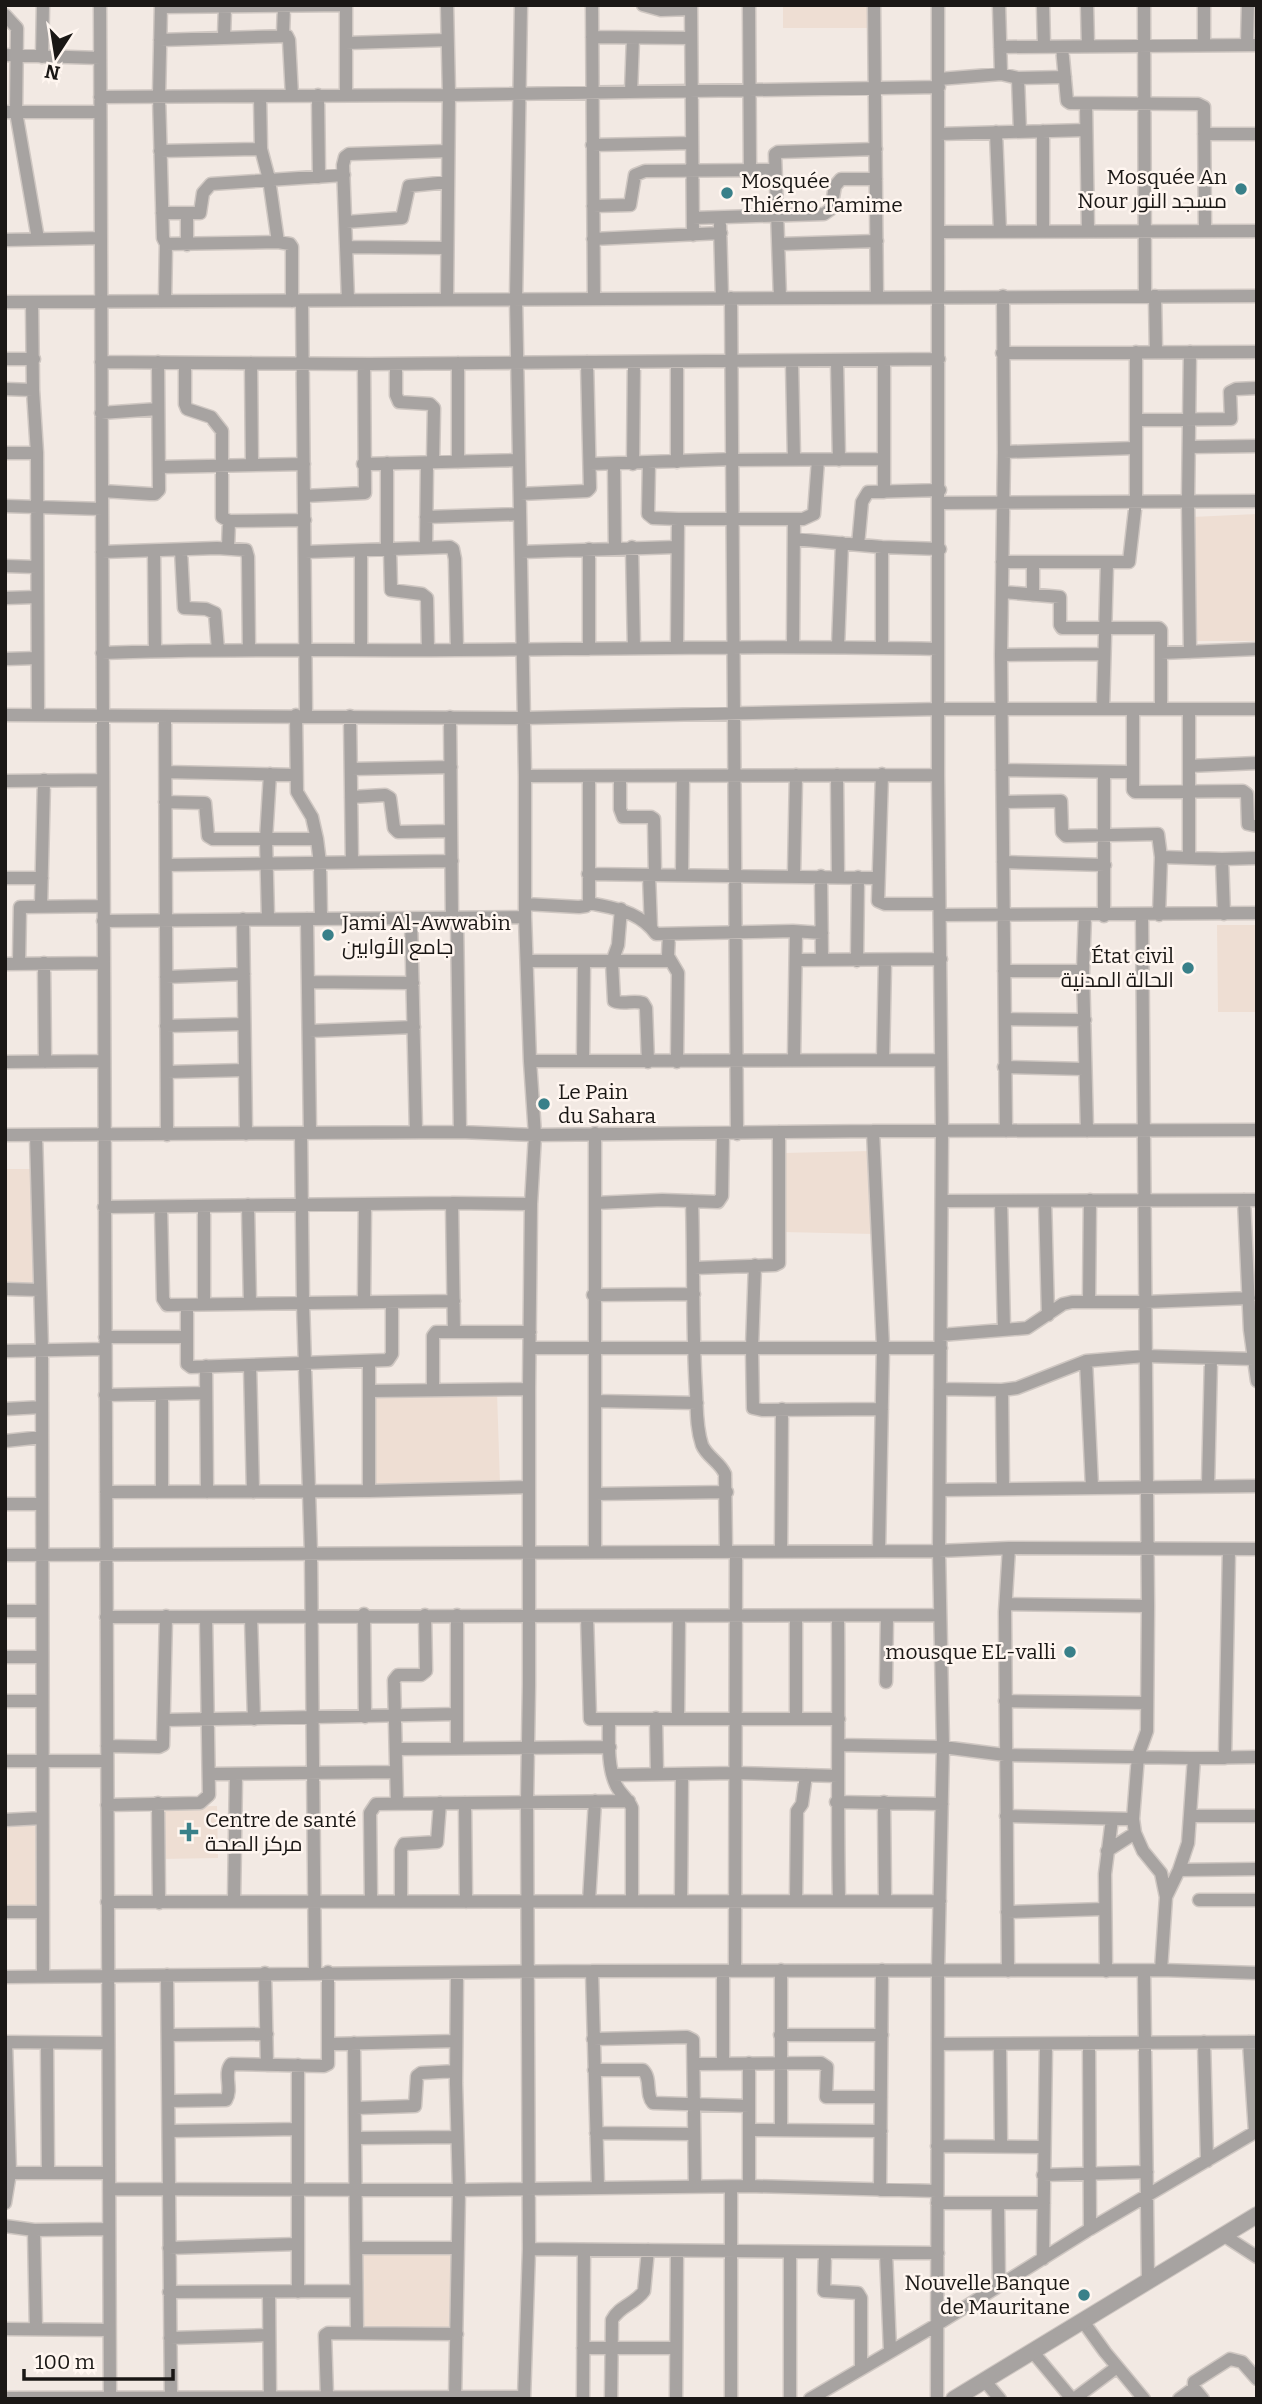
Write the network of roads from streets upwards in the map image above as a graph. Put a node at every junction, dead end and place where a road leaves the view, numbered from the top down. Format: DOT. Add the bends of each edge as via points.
graph roads {
  1 [pos="43,5"];
  2 [pos="100,5"];
  3 [pos="262,5"];
  4 [pos="316,5"];
  5 [pos="447,5"];
  6 [pos="521,5"];
  7 [pos="592,5"];
  8 [pos="643,5"];
  9 [pos="749,5"];
  10 [pos="874,5"];
  11 [pos="938,5"];
  12 [pos="999,5"];
  13 [pos="1043,5"];
  14 [pos="1087,5"];
  15 [pos="1144,5"];
  16 [pos="1204,5"];
  17 [pos="1248,5"];
  18 [pos="161,6"];
  19 [pos="225,6"];
  20 [pos="284,6"];
  21 [pos="691,7"];
  22 [pos="5,15"];
  23 [pos="284,35"];
  24 [pos="225,37"];
  25 [pos="592,37"];
  26 [pos="633,38"];
  27 [pos="691,38"];
  28 [pos="160,40"];
  29 [pos="446,40"];
  30 [pos="346,43"];
  31 [pos="1204,45"];
  32 [pos="1252,45"];
  33 [pos="1087,46"];
  34 [pos="1144,46"];
  35 [pos="1000,47"];
  36 [pos="1044,47"];
  37 [pos="1062,47"];
  38 [pos="11,55"];
  39 [pos="42,57"];
  40 [pos="100,58"];
  41 [pos="1001,74"];
  42 [pos="1065,77"];
  43 [pos="1018,78"];
  44 [pos="939,83"];
  45 [pos="876,88"];
  46 [pos="750,90"];
  47 [pos="692,91"];
  48 [pos="631,92"];
  49 [pos="520,93"];
  50 [pos="592,93"];
  51 [pos="449,94"];
  52 [pos="318,95"];
  53 [pos="346,95"];
  54 [pos="159,96"];
  55 [pos="260,96"];
  56 [pos="292,96"];
  57 [pos="100,97"];
  58 [pos="1145,103"];
  59 [pos="1086,104"];
  60 [pos="11,111"];
  61 [pos="100,112"];
  62 [pos="1086,130"];
  63 [pos="1043,131"];
  64 [pos="996,132"];
  65 [pos="1020,132"];
  66 [pos="939,134"];
  67 [pos="1204,134"];
  68 [pos="1257,134"];
  69 [pos="692,143"];
  70 [pos="592,145"];
  71 [pos="261,149"];
  72 [pos="876,149"];
  73 [pos="448,150"];
  74 [pos="160,151"];
  75 [pos="775,170"];
  76 [pos="692,171"];
  77 [pos="750,171"];
  78 [pos="344,175"];
  79 [pos="318,177"];
  80 [pos="269,179"];
  81 [pos="876,179"];
  82 [pos="448,182"];
  83 [pos="593,206"];
  84 [pos="162,213"];
  85 [pos="187,214"];
  86 [pos="778,216"];
  87 [pos="693,218"];
  88 [pos="720,218"];
  89 [pos="346,222"];
  90 [pos="1088,231"];
  91 [pos="1145,231"];
  92 [pos="1205,231"];
  93 [pos="1257,231"];
  94 [pos="938,232"];
  95 [pos="1000,232"];
  96 [pos="1043,232"];
  97 [pos="721,233"];
  98 [pos="693,235"];
  99 [pos="100,238"];
  100 [pos="38,239"];
  101 [pos="593,239"];
  102 [pos="5,240"];
  103 [pos="877,241"];
  104 [pos="278,242"];
  105 [pos="166,244"];
  106 [pos="780,244"];
  107 [pos="187,245"];
  108 [pos="347,247"];
  109 [pos="447,248"];
  110 [pos="1003,296"];
  111 [pos="1150,296"];
  112 [pos="1257,296"];
  113 [pos="938,297"];
  114 [pos="727,298"];
  115 [pos="780,298"];
  116 [pos="877,298"];
  117 [pos="516,299"];
  118 [pos="594,299"];
  119 [pos="348,300"];
  120 [pos="447,300"];
  121 [pos="101,301"];
  122 [pos="164,301"];
  123 [pos="297,301"];
  124 [pos="5,302"];
  125 [pos="33,302"];
  126 [pos="1136,352"];
  127 [pos="1156,352"];
  128 [pos="1190,352"];
  129 [pos="1257,352"];
  130 [pos="1002,353"];
  131 [pos="5,359"];
  132 [pos="34,359"];
  133 [pos="939,359"];
  134 [pos="837,361"];
  135 [pos="884,361"];
  136 [pos="101,362"];
  137 [pos="158,362"];
  138 [pos="518,362"];
  139 [pos="587,362"];
  140 [pos="634,362"];
  141 [pos="677,362"];
  142 [pos="733,362"];
  143 [pos="792,362"];
  144 [pos="185,363"];
  145 [pos="251,363"];
  146 [pos="303,363"];
  147 [pos="458,363"];
  148 [pos="364,364"];
  149 [pos="396,364"];
  150 [pos="1257,388"];
  151 [pos="5,389"];
  152 [pos="33,390"];
  153 [pos="158,409"];
  154 [pos="101,413"];
  155 [pos="1189,419"];
  156 [pos="1136,420"];
  157 [pos="1257,446"];
  158 [pos="1189,447"];
  159 [pos="1136,448"];
  160 [pos="1004,452"];
  161 [pos="5,453"];
  162 [pos="37,453"];
  163 [pos="733,459"];
  164 [pos="883,459"];
  165 [pos="519,460"];
  166 [pos="794,460"];
  167 [pos="818,460"];
  168 [pos="839,460"];
  169 [pos="458,462"];
  170 [pos="677,462"];
  171 [pos="430,463"];
  172 [pos="649,463"];
  173 [pos="304,464"];
  174 [pos="363,464"];
  175 [pos="387,464"];
  176 [pos="590,464"];
  177 [pos="614,464"];
  178 [pos="633,464"];
  179 [pos="252,465"];
  180 [pos="222,466"];
  181 [pos="160,467"];
  182 [pos="590,488"];
  183 [pos="614,488"];
  184 [pos="102,491"];
  185 [pos="884,492"];
  186 [pos="365,493"];
  187 [pos="387,493"];
  188 [pos="520,494"];
  189 [pos="304,496"];
  190 [pos="940,497"];
  191 [pos="1136,501"];
  192 [pos="1188,501"];
  193 [pos="1257,501"];
  194 [pos="1004,502"];
  195 [pos="5,506"];
  196 [pos="37,507"];
  197 [pos="102,509"];
  198 [pos="520,514"];
  199 [pos="426,517"];
  200 [pos="733,518"];
  201 [pos="678,519"];
  202 [pos="794,519"];
  203 [pos="305,520"];
  204 [pos="229,521"];
  205 [pos="794,539"];
  206 [pos="842,543"];
  207 [pos="858,545"];
  208 [pos="426,547"];
  209 [pos="632,547"];
  210 [pos="676,547"];
  211 [pos="882,547"];
  212 [pos="228,548"];
  213 [pos="389,548"];
  214 [pos="615,548"];
  215 [pos="589,549"];
  216 [pos="940,549"];
  217 [pos="181,550"];
  218 [pos="154,551"];
  219 [pos="361,551"];
  220 [pos="102,552"];
  221 [pos="305,552"];
  222 [pos="521,552"];
  223 [pos="1002,562"];
  224 [pos="1033,562"];
  225 [pos="1107,563"];
  226 [pos="5,566"];
  227 [pos="36,567"];
  228 [pos="1003,592"];
  229 [pos="1033,595"];
  230 [pos="36,597"];
  231 [pos="5,598"];
  232 [pos="1104,628"];
  233 [pos="733,647"];
  234 [pos="793,647"];
  235 [pos="634,648"];
  236 [pos="677,648"];
  237 [pos="838,648"];
  238 [pos="882,648"];
  239 [pos="523,649"];
  240 [pos="589,649"];
  241 [pos="938,649"];
  242 [pos="1257,649"];
  243 [pos="155,650"];
  244 [pos="218,650"];
  245 [pos="248,650"];
  246 [pos="306,650"];
  247 [pos="360,650"];
  248 [pos="428,650"];
  249 [pos="457,650"];
  250 [pos="1190,652"];
  251 [pos="102,653"];
  252 [pos="1104,653"];
  253 [pos="1161,653"];
  254 [pos="1001,655"];
  255 [pos="37,658"];
  256 [pos="5,659"];
  257 [pos="939,709"];
  258 [pos="1002,709"];
  259 [pos="1103,709"];
  260 [pos="1133,709"];
  261 [pos="1161,709"];
  262 [pos="1189,709"];
  263 [pos="1257,709"];
  264 [pos="38,714"];
  265 [pos="734,714"];
  266 [pos="5,715"];
  267 [pos="103,715"];
  268 [pos="301,715"];
  269 [pos="165,716"];
  270 [pos="350,716"];
  271 [pos="450,717"];
  272 [pos="524,718"];
  273 [pos="1257,763"];
  274 [pos="1189,766"];
  275 [pos="450,767"];
  276 [pos="351,769"];
  277 [pos="1003,770"];
  278 [pos="166,772"];
  279 [pos="1104,772"];
  280 [pos="1133,772"];
  281 [pos="270,774"];
  282 [pos="882,774"];
  283 [pos="296,775"];
  284 [pos="734,775"];
  285 [pos="796,775"];
  286 [pos="837,775"];
  287 [pos="938,775"];
  288 [pos="525,776"];
  289 [pos="683,776"];
  290 [pos="589,777"];
  291 [pos="620,777"];
  292 [pos="44,780"];
  293 [pos="103,780"];
  294 [pos="5,781"];
  295 [pos="1189,792"];
  296 [pos="351,797"];
  297 [pos="165,802"];
  298 [pos="1003,802"];
  299 [pos="1257,826"];
  300 [pos="451,831"];
  301 [pos="1105,835"];
  302 [pos="266,839"];
  303 [pos="317,839"];
  304 [pos="1161,857"];
  305 [pos="1189,858"];
  306 [pos="1257,858"];
  307 [pos="1222,859"];
  308 [pos="452,861"];
  309 [pos="352,862"];
  310 [pos="1003,862"];
  311 [pos="266,863"];
  312 [pos="320,863"];
  313 [pos="166,865"];
  314 [pos="1105,865"];
  315 [pos="588,874"];
  316 [pos="652,875"];
  317 [pos="682,875"];
  318 [pos="794,875"];
  319 [pos="735,876"];
  320 [pos="821,876"];
  321 [pos="838,877"];
  322 [pos="858,877"];
  323 [pos="5,878"];
  324 [pos="42,878"];
  325 [pos="878,878"];
  326 [pos="589,902"];
  327 [pos="41,906"];
  328 [pos="103,906"];
  329 [pos="621,909"];
  330 [pos="939,910"];
  331 [pos="525,911"];
  332 [pos="1257,913"];
  333 [pos="1004,914"];
  334 [pos="1224,914"];
  335 [pos="1085,915"];
  336 [pos="1142,915"];
  337 [pos="1159,915"];
  338 [pos="1104,916"];
  339 [pos="268,918"];
  340 [pos="454,918"];
  341 [pos="243,919"];
  342 [pos="307,919"];
  343 [pos="321,919"];
  344 [pos="411,919"];
  345 [pos="166,920"];
  346 [pos="103,921"];
  347 [pos="651,928"];
  348 [pos="796,932"];
  349 [pos="12,933"];
  350 [pos="735,933"];
  351 [pos="822,933"];
  352 [pos="668,934"];
  353 [pos="796,960"];
  354 [pos="822,960"];
  355 [pos="941,960"];
  356 [pos="527,961"];
  357 [pos="669,961"];
  358 [pos="857,961"];
  359 [pos="885,961"];
  360 [pos="584,962"];
  361 [pos="612,962"];
  362 [pos="19,963"];
  363 [pos="44,963"];
  364 [pos="104,963"];
  365 [pos="5,964"];
  366 [pos="1004,971"];
  367 [pos="1083,971"];
  368 [pos="244,974"];
  369 [pos="166,977"];
  370 [pos="308,982"];
  371 [pos="413,983"];
  372 [pos="1006,1019"];
  373 [pos="1085,1020"];
  374 [pos="244,1024"];
  375 [pos="166,1026"];
  376 [pos="414,1027"];
  377 [pos="309,1031"];
  378 [pos="794,1060"];
  379 [pos="883,1060"];
  380 [pos="941,1060"];
  381 [pos="104,1061"];
  382 [pos="530,1061"];
  383 [pos="583,1061"];
  384 [pos="5,1062"];
  385 [pos="45,1062"];
  386 [pos="648,1062"];
  387 [pos="677,1062"];
  388 [pos="736,1062"];
  389 [pos="1004,1067"];
  390 [pos="1084,1069"];
  391 [pos="245,1070"];
  392 [pos="167,1072"];
  393 [pos="1144,1130"];
  394 [pos="1257,1130"];
  395 [pos="873,1131"];
  396 [pos="942,1131"];
  397 [pos="1006,1131"];
  398 [pos="1087,1131"];
  399 [pos="416,1132"];
  400 [pos="460,1132"];
  401 [pos="779,1132"];
  402 [pos="306,1133"];
  403 [pos="595,1133"];
  404 [pos="104,1134"];
  405 [pos="246,1134"];
  406 [pos="723,1134"];
  407 [pos="737,1134"];
  408 [pos="5,1135"];
  409 [pos="36,1135"];
  410 [pos="167,1135"];
  411 [pos="535,1135"];
  412 [pos="1090,1200"];
  413 [pos="1144,1200"];
  414 [pos="1250,1200"];
  415 [pos="692,1201"];
  416 [pos="942,1201"];
  417 [pos="1001,1201"];
  418 [pos="1045,1201"];
  419 [pos="452,1203"];
  420 [pos="595,1203"];
  421 [pos="365,1204"];
  422 [pos="531,1204"];
  423 [pos="248,1205"];
  424 [pos="302,1205"];
  425 [pos="204,1206"];
  426 [pos="104,1207"];
  427 [pos="161,1207"];
  428 [pos="755,1265"];
  429 [pos="694,1268"];
  430 [pos="5,1289"];
  431 [pos="40,1290"];
  432 [pos="694,1294"];
  433 [pos="593,1295"];
  434 [pos="1248,1298"];
  435 [pos="454,1301"];
  436 [pos="364,1302"];
  437 [pos="392,1302"];
  438 [pos="1088,1302"];
  439 [pos="1145,1302"];
  440 [pos="303,1303"];
  441 [pos="204,1304"];
  442 [pos="250,1304"];
  443 [pos="187,1305"];
  444 [pos="1048,1315"];
  445 [pos="1004,1330"];
  446 [pos="1253,1330"];
  447 [pos="453,1332"];
  448 [pos="530,1332"];
  449 [pos="187,1337"];
  450 [pos="941,1342"];
  451 [pos="105,1343"];
  452 [pos="593,1347"];
  453 [pos="883,1347"];
  454 [pos="530,1348"];
  455 [pos="693,1348"];
  456 [pos="752,1348"];
  457 [pos="42,1350"];
  458 [pos="5,1351"];
  459 [pos="1145,1356"];
  460 [pos="1211,1359"];
  461 [pos="1254,1359"];
  462 [pos="369,1361"];
  463 [pos="1086,1361"];
  464 [pos="305,1363"];
  465 [pos="250,1365"];
  466 [pos="206,1366"];
  467 [pos="1257,1381"];
  468 [pos="529,1389"];
  469 [pos="940,1389"];
  470 [pos="1002,1390"];
  471 [pos="370,1391"];
  472 [pos="433,1391"];
  473 [pos="206,1393"];
  474 [pos="162,1394"];
  475 [pos="105,1395"];
  476 [pos="596,1401"];
  477 [pos="697,1403"];
  478 [pos="42,1407"];
  479 [pos="5,1409"];
  480 [pos="782,1409"];
  481 [pos="882,1409"];
  482 [pos="42,1437"];
  483 [pos="5,1441"];
  484 [pos="1208,1486"];
  485 [pos="1257,1486"];
  486 [pos="529,1487"];
  487 [pos="1146,1487"];
  488 [pos="1093,1488"];
  489 [pos="1003,1489"];
  490 [pos="940,1490"];
  491 [pos="309,1491"];
  492 [pos="369,1491"];
  493 [pos="106,1492"];
  494 [pos="162,1492"];
  495 [pos="208,1492"];
  496 [pos="253,1492"];
  497 [pos="727,1492"];
  498 [pos="595,1494"];
  499 [pos="5,1504"];
  500 [pos="41,1504"];
  501 [pos="1009,1548"];
  502 [pos="1229,1549"];
  503 [pos="1257,1549"];
  504 [pos="1147,1550"];
  505 [pos="781,1551"];
  506 [pos="879,1551"];
  507 [pos="939,1551"];
  508 [pos="528,1552"];
  509 [pos="594,1552"];
  510 [pos="731,1552"];
  511 [pos="311,1554"];
  512 [pos="5,1555"];
  513 [pos="42,1555"];
  514 [pos="106,1555"];
  515 [pos="1006,1604"];
  516 [pos="1148,1606"];
  517 [pos="42,1611"];
  518 [pos="5,1612"];
  519 [pos="364,1615"];
  520 [pos="425,1615"];
  521 [pos="457,1615"];
  522 [pos="528,1615"];
  523 [pos="940,1615"];
  524 [pos="166,1616"];
  525 [pos="312,1616"];
  526 [pos="587,1616"];
  527 [pos="679,1616"];
  528 [pos="736,1616"];
  529 [pos="796,1616"];
  530 [pos="838,1616"];
  531 [pos="887,1616"];
  532 [pos="106,1617"];
  533 [pos="206,1617"];
  534 [pos="251,1617"];
  535 [pos="5,1657"];
  536 [pos="42,1657"];
  537 [pos="886,1682"];
  538 [pos="5,1701"];
  539 [pos="42,1701"];
  540 [pos="1006,1701"];
  541 [pos="1147,1703"];
  542 [pos="457,1714"];
  543 [pos="365,1717"];
  544 [pos="394,1717"];
  545 [pos="736,1717"];
  546 [pos="312,1718"];
  547 [pos="656,1718"];
  548 [pos="678,1718"];
  549 [pos="796,1718"];
  550 [pos="254,1719"];
  551 [pos="609,1719"];
  552 [pos="839,1719"];
  553 [pos="165,1720"];
  554 [pos="208,1720"];
  555 [pos="839,1745"];
  556 [pos="107,1746"];
  557 [pos="528,1747"];
  558 [pos="610,1747"];
  559 [pos="943,1747"];
  560 [pos="457,1748"];
  561 [pos="396,1749"];
  562 [pos="1005,1755"];
  563 [pos="1138,1756"];
  564 [pos="1257,1757"];
  565 [pos="1194,1758"];
  566 [pos="1225,1758"];
  567 [pos="5,1760"];
  568 [pos="41,1761"];
  569 [pos="107,1761"];
  570 [pos="312,1772"];
  571 [pos="396,1772"];
  572 [pos="236,1773"];
  573 [pos="735,1773"];
  574 [pos="209,1774"];
  575 [pos="657,1774"];
  576 [pos="682,1774"];
  577 [pos="613,1775"];
  578 [pos="806,1775"];
  579 [pos="838,1776"];
  580 [pos="595,1801"];
  581 [pos="629,1801"];
  582 [pos="836,1801"];
  583 [pos="527,1802"];
  584 [pos="884,1802"];
  585 [pos="397,1803"];
  586 [pos="440,1803"];
  587 [pos="465,1803"];
  588 [pos="158,1804"];
  589 [pos="942,1804"];
  590 [pos="107,1805"];
  591 [pos="1006,1816"];
  592 [pos="1191,1816"];
  593 [pos="1257,1816"];
  594 [pos="42,1818"];
  595 [pos="1112,1819"];
  596 [pos="1133,1819"];
  597 [pos="5,1820"];
  598 [pos="1135,1833"];
  599 [pos="1107,1851"];
  600 [pos="1257,1869"];
  601 [pos="1179,1870"];
  602 [pos="1166,1898"];
  603 [pos="371,1900"];
  604 [pos="401,1900"];
  605 [pos="839,1900"];
  606 [pos="885,1900"];
  607 [pos="940,1900"];
  608 [pos="1199,1900"];
  609 [pos="1257,1900"];
  610 [pos="589,1901"];
  611 [pos="632,1901"];
  612 [pos="681,1901"];
  613 [pos="735,1901"];
  614 [pos="796,1901"];
  615 [pos="107,1902"];
  616 [pos="234,1902"];
  617 [pos="313,1902"];
  618 [pos="466,1902"];
  619 [pos="528,1902"];
  620 [pos="159,1903"];
  621 [pos="1104,1909"];
  622 [pos="5,1912"];
  623 [pos="42,1912"];
  624 [pos="1007,1912"];
  625 [pos="781,1970"];
  626 [pos="882,1970"];
  627 [pos="1161,1970"];
  628 [pos="592,1971"];
  629 [pos="729,1971"];
  630 [pos="938,1971"];
  631 [pos="1008,1971"];
  632 [pos="1106,1971"];
  633 [pos="1144,1971"];
  634 [pos="322,1972"];
  635 [pos="528,1972"];
  636 [pos="265,1973"];
  637 [pos="457,1973"];
  638 [pos="1257,1973"];
  639 [pos="167,1975"];
  640 [pos="108,1976"];
  641 [pos="5,1977"];
  642 [pos="43,1977"];
  643 [pos="267,2034"];
  644 [pos="168,2035"];
  645 [pos="780,2035"];
  646 [pos="882,2035"];
  647 [pos="593,2039"];
  648 [pos="456,2041"];
  649 [pos="5,2042"];
  650 [pos="1204,2042"];
  651 [pos="1253,2042"];
  652 [pos="47,2043"];
  653 [pos="108,2043"];
  654 [pos="329,2043"];
  655 [pos="354,2043"];
  656 [pos="1089,2043"];
  657 [pos="1145,2043"];
  658 [pos="1000,2044"];
  659 [pos="1046,2044"];
  660 [pos="938,2045"];
  661 [pos="723,2063"];
  662 [pos="749,2063"];
  663 [pos="779,2063"];
  664 [pos="694,2064"];
  665 [pos="267,2065"];
  666 [pos="298,2065"];
  667 [pos="594,2070"];
  668 [pos="456,2071"];
  669 [pos="881,2097"];
  670 [pos="169,2101"];
  671 [pos="694,2105"];
  672 [pos="749,2105"];
  673 [pos="356,2108"];
  674 [pos="298,2129"];
  675 [pos="749,2130"];
  676 [pos="780,2130"];
  677 [pos="169,2131"];
  678 [pos="881,2131"];
  679 [pos="1256,2132"];
  680 [pos="596,2133"];
  681 [pos="694,2134"];
  682 [pos="457,2137"];
  683 [pos="357,2138"];
  684 [pos="7,2145"];
  685 [pos="937,2146"];
  686 [pos="1001,2146"];
  687 [pos="1044,2147"];
  688 [pos="1207,2161"];
  689 [pos="1147,2172"];
  690 [pos="10,2173"];
  691 [pos="48,2173"];
  692 [pos="108,2173"];
  693 [pos="1090,2174"];
  694 [pos="1044,2175"];
  695 [pos="749,2186"];
  696 [pos="598,2187"];
  697 [pos="695,2187"];
  698 [pos="731,2187"];
  699 [pos="528,2188"];
  700 [pos="108,2189"];
  701 [pos="169,2189"];
  702 [pos="298,2189"];
  703 [pos="356,2190"];
  704 [pos="459,2190"];
  705 [pos="880,2190"];
  706 [pos="937,2197"];
  707 [pos="1147,2197"];
  708 [pos="5,2203"];
  709 [pos="998,2203"];
  710 [pos="1044,2203"];
  711 [pos="1257,2215"];
  712 [pos="5,2226"];
  713 [pos="109,2229"];
  714 [pos="1090,2229"];
  715 [pos="34,2231"];
  716 [pos="1223,2235"];
  717 [pos="298,2244"];
  718 [pos="169,2248"];
  719 [pos="356,2248"];
  720 [pos="456,2248"];
  721 [pos="529,2249"];
  722 [pos="583,2250"];
  723 [pos="648,2250"];
  724 [pos="677,2251"];
  725 [pos="732,2253"];
  726 [pos="790,2253"];
  727 [pos="825,2253"];
  728 [pos="886,2253"];
  729 [pos="938,2253"];
  730 [pos="1257,2257"];
  731 [pos="1043,2259"];
  732 [pos="1148,2279"];
  733 [pos="999,2286"];
  734 [pos="356,2291"];
  735 [pos="169,2292"];
  736 [pos="269,2292"];
  737 [pos="298,2292"];
  738 [pos="1082,2320"];
  739 [pos="938,2324"];
  740 [pos="5,2329"];
  741 [pos="36,2329"];
  742 [pos="109,2330"];
  743 [pos="357,2333"];
  744 [pos="457,2334"];
  745 [pos="269,2335"];
  746 [pos="170,2338"];
  747 [pos="583,2348"];
  748 [pos="611,2348"];
  749 [pos="676,2348"];
  750 [pos="890,2350"];
  751 [pos="1032,2351"];
  752 [pos="1118,2367"];
  753 [pos="861,2368"];
  754 [pos="1257,2379"];
  755 [pos="984,2380"];
  756 [pos="1198,2393"];
  757 [pos="5,2398"];
  758 [pos="42,2398"];
  759 [pos="110,2398"];
  760 [pos="171,2398"];
  761 [pos="270,2398"];
  762 [pos="324,2398"];
  763 [pos="454,2398"];
  764 [pos="524,2398"];
  765 [pos="583,2399"];
  766 [pos="611,2399"];
  767 [pos="676,2399"];
  768 [pos="731,2399"];
  769 [pos="790,2399"];
  770 [pos="810,2399"];
  771 [pos="937,2399"];
  772 [pos="954,2399"];
  773 [pos="999,2399"];
  774 [pos="1073,2399"];
  775 [pos="1144,2399"];
  776 [pos="1179,2399"];
  1 -- 39 [label="street"];
  2 -- 40 [label="street"];
  3 -- 19 [label="street"];
  3 -- 20 [label="street"];
  4 -- 20 [label="street"];
  4 -- 30 [label="street" via="346,5"];
  5 -- 29 [label="street"];
  6 -- 49 [label="street"];
  7 -- 25 [label="street"];
  8 -- 21 [label="street" via="661,10"];
  9 -- 46 [label="street"];
  10 -- 45 [label="street"];
  11 -- 44 [label="street"];
  12 -- 35 [label="street"];
  13 -- 36 [label="street"];
  14 -- 33 [label="street"];
  15 -- 34 [label="street"];
  16 -- 31 [label="street"];
  17 -- 32 [label="street"];
  18 -- 19 [label="street"];
  18 -- 28 [label="street"];
  19 -- 24 [label="street"];
  20 -- 23 [label="street"];
  21 -- 27 [label="street"];
  22 -- 38 [label="street" via="17,28"];
  23 -- 24 [label="street"];
  23 -- 56 [label="street" via="289,40"];
  24 -- 28 [label="street"];
  25 -- 26 [label="street"];
  25 -- 50 [label="street"];
  26 -- 27 [label="street"];
  26 -- 48 [label="street"];
  27 -- 47 [label="street"];
  28 -- 54 [label="street"];
  29 -- 30 [label="street"];
  29 -- 51 [label="street"];
  30 -- 53 [label="street"];
  31 -- 32 [label="street"];
  31 -- 34 [label="street"];
  33 -- 34 [label="street"];
  33 -- 37 [label="street"];
  34 -- 58 [label="street"];
  35 -- 36 [label="street"];
  35 -- 41 [label="street"];
  36 -- 37 [label="street"];
  37 -- 42 [label="street"];
  38 -- 39 [label="street"];
  38 -- 60 [label="street"];
  39 -- 40 [label="street"];
  40 -- 57 [label="street"];
  41 -- 43 [label="street"];
  41 -- 44 [label="street"];
  42 -- 43 [label="street"];
  42 -- 59 [label="street" via="1067,101"];
  43 -- 65 [label="street"];
  44 -- 45 [label="street"];
  44 -- 66 [label="street"];
  45 -- 46 [label="street"];
  45 -- 72 [label="street"];
  46 -- 47 [label="street"];
  46 -- 77 [label="street"];
  47 -- 48 [label="street"];
  47 -- 69 [label="street"];
  48 -- 50 [label="street"];
  49 -- 50 [label="street"];
  49 -- 51 [label="street"];
  49 -- 117 [label="street"];
  50 -- 70 [label="street"];
  51 -- 53 [label="street"];
  51 -- 73 [label="street"];
  52 -- 53 [label="street"];
  52 -- 56 [label="street"];
  52 -- 79 [label="street"];
  54 -- 55 [label="street"];
  54 -- 57 [label="street"];
  54 -- 74 [label="street"];
  55 -- 56 [label="street"];
  55 -- 71 [label="street"];
  57 -- 61 [label="street"];
  58 -- 59 [label="street"];
  58 -- 67 [label="street" via="1204,107"];
  58 -- 91 [label="street"];
  59 -- 62 [label="street"];
  60 -- 61 [label="street"];
  60 -- 100 [label="street"];
  61 -- 99 [label="street"];
  62 -- 63 [label="street"];
  62 -- 90 [label="street"];
  63 -- 65 [label="street"];
  63 -- 96 [label="street"];
  64 -- 65 [label="street"];
  64 -- 66 [label="street"];
  64 -- 95 [label="street"];
  66 -- 94 [label="street"];
  67 -- 68 [label="street"];
  67 -- 92 [label="street"];
  69 -- 70 [label="street"];
  69 -- 76 [label="street"];
  70 -- 83 [label="street"];
  71 -- 74 [label="street"];
  71 -- 80 [label="street"];
  72 -- 75 [label="street" via="778,152"];
  72 -- 81 [label="street"];
  73 -- 78 [label="street" via="349,155 344,160"];
  73 -- 82 [label="street"];
  74 -- 84 [label="street"];
  75 -- 77 [label="street"];
  75 -- 86 [label="street"];
  76 -- 77 [label="street"];
  76 -- 83 [label="street" via="637,173 632,204"];
  76 -- 87 [label="street"];
  78 -- 79 [label="street"];
  78 -- 89 [label="street"];
  79 -- 80 [label="street"];
  80 -- 85 [label="street" via="211,184 203,193 200,213"];
  80 -- 104 [label="street"];
  81 -- 86 [label="street" via="841,179 831,209 824,214"];
  81 -- 103 [label="street"];
  82 -- 89 [label="street" via="409,186 402,218"];
  82 -- 109 [label="street"];
  83 -- 101 [label="street"];
  84 -- 85 [label="street"];
  84 -- 105 [label="street"];
  85 -- 107 [label="street"];
  86 -- 88 [label="street"];
  86 -- 106 [label="street"];
  87 -- 88 [label="street"];
  87 -- 98 [label="street"];
  88 -- 97 [label="street"];
  89 -- 108 [label="street"];
  90 -- 91 [label="street"];
  90 -- 96 [label="street"];
  91 -- 92 [label="street"];
  91 -- 111 [label="street"];
  92 -- 93 [label="street"];
  94 -- 95 [label="street"];
  94 -- 113 [label="street"];
  95 -- 96 [label="street"];
  97 -- 98 [label="street"];
  97 -- 114 [label="street"];
  98 -- 101 [label="street"];
  99 -- 100 [label="street"];
  99 -- 121 [label="street"];
  100 -- 102 [label="street"];
  101 -- 118 [label="street"];
  103 -- 106 [label="street"];
  103 -- 116 [label="street"];
  104 -- 107 [label="street"];
  104 -- 123 [label="street" via="292,247"];
  105 -- 107 [label="street"];
  105 -- 122 [label="street"];
  106 -- 115 [label="street"];
  108 -- 109 [label="street"];
  108 -- 119 [label="street"];
  109 -- 120 [label="street"];
  110 -- 111 [label="street"];
  110 -- 113 [label="street"];
  110 -- 130 [label="street"];
  111 -- 112 [label="street"];
  111 -- 127 [label="street"];
  113 -- 116 [label="street"];
  113 -- 133 [label="street"];
  114 -- 115 [label="street"];
  114 -- 118 [label="street"];
  114 -- 142 [label="street"];
  115 -- 116 [label="street"];
  117 -- 118 [label="street"];
  117 -- 120 [label="street"];
  117 -- 138 [label="street"];
  119 -- 120 [label="street"];
  119 -- 123 [label="street"];
  121 -- 122 [label="street"];
  121 -- 125 [label="street"];
  121 -- 136 [label="street"];
  122 -- 123 [label="street"];
  123 -- 146 [label="street"];
  124 -- 125 [label="street"];
  125 -- 132 [label="street"];
  126 -- 127 [label="street"];
  126 -- 130 [label="street"];
  126 -- 156 [label="street"];
  127 -- 128 [label="street"];
  128 -- 129 [label="street"];
  128 -- 155 [label="street"];
  130 -- 160 [label="street"];
  131 -- 132 [label="street"];
  132 -- 152 [label="street"];
  133 -- 135 [label="street"];
  133 -- 190 [label="street"];
  134 -- 135 [label="street"];
  134 -- 143 [label="street"];
  134 -- 168 [label="street"];
  135 -- 164 [label="street"];
  136 -- 137 [label="street"];
  136 -- 154 [label="street"];
  137 -- 144 [label="street"];
  137 -- 153 [label="street"];
  138 -- 139 [label="street"];
  138 -- 147 [label="street"];
  138 -- 165 [label="street"];
  139 -- 140 [label="street"];
  139 -- 176 [label="street"];
  140 -- 141 [label="street"];
  140 -- 178 [label="street"];
  141 -- 142 [label="street"];
  141 -- 170 [label="street"];
  142 -- 143 [label="street"];
  142 -- 163 [label="street"];
  143 -- 166 [label="street"];
  144 -- 145 [label="street"];
  144 -- 180 [label="street" via="185,404 220,426"];
  145 -- 146 [label="street"];
  145 -- 179 [label="street"];
  146 -- 148 [label="street"];
  146 -- 173 [label="street"];
  147 -- 149 [label="street"];
  147 -- 169 [label="street"];
  148 -- 149 [label="street"];
  148 -- 174 [label="street"];
  149 -- 171 [label="street" via="399,402 433,408"];
  150 -- 155 [label="street" via="1230,392 1231,419"];
  151 -- 152 [label="street"];
  152 -- 162 [label="street"];
  153 -- 154 [label="street"];
  153 -- 181 [label="street"];
  154 -- 184 [label="street"];
  155 -- 156 [label="street"];
  155 -- 158 [label="street"];
  156 -- 159 [label="street"];
  157 -- 158 [label="street"];
  158 -- 192 [label="street"];
  159 -- 160 [label="street"];
  159 -- 191 [label="street"];
  160 -- 194 [label="street"];
  161 -- 162 [label="street"];
  162 -- 196 [label="street"];
  163 -- 166 [label="street"];
  163 -- 170 [label="street"];
  163 -- 200 [label="street"];
  164 -- 168 [label="street"];
  164 -- 185 [label="street"];
  165 -- 169 [label="street"];
  165 -- 188 [label="street"];
  166 -- 167 [label="street"];
  167 -- 168 [label="street"];
  167 -- 202 [label="street" via="814,514"];
  169 -- 171 [label="street"];
  170 -- 172 [label="street"];
  171 -- 175 [label="street"];
  171 -- 199 [label="street"];
  172 -- 178 [label="street"];
  172 -- 201 [label="street" via="648,514"];
  173 -- 179 [label="street"];
  173 -- 189 [label="street"];
  174 -- 175 [label="street"];
  174 -- 186 [label="street"];
  175 -- 187 [label="street"];
  176 -- 177 [label="street"];
  176 -- 182 [label="street"];
  177 -- 178 [label="street"];
  177 -- 183 [label="street"];
  179 -- 180 [label="street"];
  180 -- 181 [label="street"];
  180 -- 204 [label="street" via="222,517"];
  181 -- 184 [label="street" via="161,485 155,494"];
  182 -- 183 [label="street"];
  182 -- 188 [label="street"];
  183 -- 214 [label="street"];
  184 -- 197 [label="street"];
  185 -- 190 [label="street"];
  185 -- 207 [label="street" via="864,496"];
  186 -- 187 [label="street"];
  186 -- 189 [label="street"];
  187 -- 213 [label="street"];
  188 -- 198 [label="street"];
  189 -- 203 [label="street"];
  190 -- 194 [label="street"];
  190 -- 216 [label="street"];
  191 -- 192 [label="street"];
  191 -- 194 [label="street"];
  191 -- 225 [label="street" via="1129,562"];
  192 -- 193 [label="street"];
  192 -- 250 [label="street"];
  194 -- 223 [label="street"];
  195 -- 196 [label="street"];
  196 -- 197 [label="street"];
  196 -- 227 [label="street"];
  197 -- 220 [label="street"];
  198 -- 199 [label="street"];
  198 -- 222 [label="street"];
  199 -- 208 [label="street"];
  200 -- 201 [label="street"];
  200 -- 202 [label="street"];
  200 -- 233 [label="street"];
  201 -- 210 [label="street"];
  202 -- 205 [label="street"];
  203 -- 204 [label="street"];
  203 -- 221 [label="street"];
  204 -- 212 [label="street"];
  205 -- 206 [label="street"];
  205 -- 234 [label="street"];
  206 -- 207 [label="street"];
  206 -- 237 [label="street"];
  207 -- 211 [label="street"];
  208 -- 213 [label="street"];
  208 -- 249 [label="street" via="453,549"];
  209 -- 210 [label="street"];
  209 -- 214 [label="street"];
  209 -- 235 [label="street"];
  210 -- 236 [label="street"];
  211 -- 216 [label="street"];
  211 -- 238 [label="street"];
  212 -- 217 [label="street"];
  212 -- 245 [label="street" via="247,552"];
  213 -- 219 [label="street"];
  213 -- 248 [label="street" via="391,590 428,598"];
  214 -- 215 [label="street"];
  215 -- 222 [label="street"];
  215 -- 240 [label="street"];
  216 -- 241 [label="street"];
  217 -- 218 [label="street"];
  217 -- 244 [label="street" via="184,608 215,612"];
  218 -- 220 [label="street"];
  218 -- 243 [label="street"];
  219 -- 221 [label="street"];
  219 -- 247 [label="street"];
  220 -- 251 [label="street"];
  221 -- 246 [label="street"];
  222 -- 239 [label="street"];
  223 -- 224 [label="street"];
  223 -- 228 [label="street"];
  224 -- 225 [label="street"];
  224 -- 229 [label="street"];
  225 -- 232 [label="street"];
  226 -- 227 [label="street"];
  227 -- 230 [label="street"];
  228 -- 229 [label="street"];
  228 -- 254 [label="street"];
  229 -- 232 [label="street" via="1060,597 1062,628"];
  230 -- 231 [label="street"];
  230 -- 255 [label="street"];
  232 -- 252 [label="street"];
  232 -- 253 [label="street" via="1159,628"];
  233 -- 234 [label="street"];
  233 -- 236 [label="street"];
  233 -- 265 [label="street"];
  234 -- 237 [label="street"];
  235 -- 236 [label="street"];
  235 -- 240 [label="street"];
  237 -- 238 [label="street"];
  238 -- 241 [label="street"];
  239 -- 240 [label="street"];
  239 -- 249 [label="street"];
  239 -- 272 [label="street"];
  241 -- 257 [label="street"];
  242 -- 250 [label="street"];
  243 -- 244 [label="street"];
  243 -- 251 [label="street"];
  244 -- 245 [label="street"];
  245 -- 246 [label="street"];
  246 -- 247 [label="street"];
  246 -- 268 [label="street"];
  247 -- 248 [label="street"];
  248 -- 249 [label="street"];
  250 -- 253 [label="street"];
  251 -- 267 [label="street"];
  252 -- 254 [label="street"];
  252 -- 259 [label="street"];
  253 -- 261 [label="street"];
  254 -- 258 [label="street"];
  255 -- 256 [label="street"];
  255 -- 264 [label="street"];
  257 -- 258 [label="street"];
  257 -- 265 [label="street"];
  257 -- 287 [label="street"];
  258 -- 259 [label="street"];
  258 -- 277 [label="street"];
  259 -- 260 [label="street"];
  260 -- 261 [label="street"];
  260 -- 280 [label="street"];
  261 -- 262 [label="street"];
  262 -- 263 [label="street"];
  262 -- 274 [label="street"];
  264 -- 266 [label="street"];
  264 -- 267 [label="street"];
  265 -- 272 [label="street"];
  265 -- 284 [label="street"];
  267 -- 269 [label="street"];
  267 -- 293 [label="street"];
  268 -- 269 [label="street"];
  268 -- 270 [label="street"];
  268 -- 283 [label="street"];
  269 -- 278 [label="street"];
  270 -- 271 [label="street"];
  270 -- 276 [label="street"];
  271 -- 272 [label="street"];
  271 -- 275 [label="street"];
  272 -- 288 [label="street"];
  273 -- 274 [label="street"];
  274 -- 295 [label="street"];
  275 -- 276 [label="street"];
  275 -- 300 [label="street"];
  276 -- 296 [label="street"];
  277 -- 279 [label="street"];
  277 -- 298 [label="street"];
  278 -- 281 [label="street"];
  278 -- 297 [label="street"];
  279 -- 280 [label="street"];
  279 -- 301 [label="street"];
  280 -- 295 [label="street" via="1135,792"];
  281 -- 283 [label="street"];
  281 -- 302 [label="street"];
  282 -- 286 [label="street"];
  282 -- 287 [label="street"];
  282 -- 325 [label="street"];
  283 -- 303 [label="street" via="297,792 312,817"];
  284 -- 285 [label="street"];
  284 -- 289 [label="street"];
  284 -- 319 [label="street"];
  285 -- 286 [label="street"];
  285 -- 318 [label="street"];
  286 -- 321 [label="street"];
  287 -- 330 [label="street"];
  288 -- 290 [label="street"];
  288 -- 331 [label="street"];
  289 -- 291 [label="street"];
  289 -- 317 [label="street"];
  290 -- 291 [label="street"];
  290 -- 315 [label="street"];
  291 -- 316 [label="street" via="623,817 654,819"];
  292 -- 293 [label="street"];
  292 -- 294 [label="street"];
  292 -- 324 [label="street"];
  293 -- 328 [label="street"];
  295 -- 299 [label="street" via="1246,792 1248,824"];
  295 -- 305 [label="street"];
  296 -- 300 [label="street" via="390,798 398,832"];
  296 -- 309 [label="street"];
  297 -- 302 [label="street" via="205,803 208,836 213,839"];
  297 -- 313 [label="street"];
  298 -- 301 [label="street" via="1061,801 1063,835"];
  298 -- 310 [label="street"];
  300 -- 308 [label="street"];
  301 -- 304 [label="street" via="1158,834"];
  301 -- 314 [label="street"];
  302 -- 303 [label="street"];
  302 -- 311 [label="street"];
  303 -- 312 [label="street"];
  304 -- 305 [label="street"];
  304 -- 337 [label="street"];
  305 -- 307 [label="street"];
  306 -- 307 [label="street"];
  307 -- 334 [label="street"];
  308 -- 309 [label="street"];
  308 -- 340 [label="street"];
  309 -- 312 [label="street"];
  310 -- 314 [label="street"];
  310 -- 333 [label="street"];
  311 -- 312 [label="street"];
  311 -- 313 [label="street"];
  311 -- 339 [label="street"];
  312 -- 343 [label="street"];
  313 -- 345 [label="street"];
  314 -- 338 [label="street"];
  315 -- 316 [label="street"];
  315 -- 326 [label="street"];
  316 -- 317 [label="street"];
  316 -- 347 [label="street"];
  317 -- 319 [label="street"];
  318 -- 319 [label="street"];
  318 -- 320 [label="street"];
  319 -- 350 [label="street"];
  320 -- 321 [label="street"];
  320 -- 351 [label="street"];
  321 -- 322 [label="street"];
  322 -- 325 [label="street"];
  322 -- 358 [label="street"];
  323 -- 324 [label="street"];
  324 -- 327 [label="street"];
  325 -- 330 [label="street" via="881,903"];
  326 -- 329 [label="street"];
  326 -- 331 [label="street" via="579,907"];
  327 -- 328 [label="street"];
  327 -- 349 [label="street" via="19,909"];
  328 -- 346 [label="street"];
  329 -- 347 [label="street"];
  329 -- 361 [label="street"];
  330 -- 333 [label="street"];
  330 -- 355 [label="street"];
  331 -- 340 [label="street"];
  331 -- 356 [label="street"];
  332 -- 334 [label="street"];
  333 -- 335 [label="street"];
  333 -- 366 [label="street"];
  334 -- 337 [label="street"];
  335 -- 338 [label="street"];
  335 -- 367 [label="street"];
  336 -- 337 [label="street"];
  336 -- 338 [label="street"];
  336 -- 393 [label="street"];
  339 -- 341 [label="street"];
  339 -- 342 [label="street"];
  340 -- 344 [label="street"];
  340 -- 400 [label="street"];
  341 -- 345 [label="street"];
  341 -- 368 [label="street"];
  342 -- 343 [label="street"];
  342 -- 370 [label="street"];
  343 -- 344 [label="street"];
  344 -- 371 [label="street"];
  345 -- 346 [label="street"];
  345 -- 369 [label="street"];
  346 -- 364 [label="street"];
  347 -- 352 [label="street" via="656,934"];
  348 -- 350 [label="street"];
  348 -- 351 [label="street"];
  348 -- 353 [label="street"];
  349 -- 362 [label="street"];
  350 -- 352 [label="street"];
  350 -- 388 [label="street"];
  351 -- 354 [label="street"];
  352 -- 357 [label="street"];
  353 -- 354 [label="street"];
  353 -- 378 [label="street"];
  354 -- 358 [label="street"];
  355 -- 359 [label="street"];
  355 -- 380 [label="street"];
  356 -- 360 [label="street"];
  356 -- 382 [label="street"];
  357 -- 361 [label="street"];
  357 -- 387 [label="street" via="678,969"];
  358 -- 359 [label="street"];
  359 -- 379 [label="street"];
  360 -- 361 [label="street"];
  360 -- 383 [label="street"];
  361 -- 386 [label="street" via="614,1001 636,1001 646,1007"];
  362 -- 363 [label="street"];
  362 -- 365 [label="street"];
  363 -- 364 [label="street"];
  363 -- 385 [label="street"];
  364 -- 381 [label="street"];
  366 -- 367 [label="street"];
  366 -- 372 [label="street"];
  367 -- 373 [label="street"];
  368 -- 369 [label="street"];
  368 -- 374 [label="street"];
  369 -- 375 [label="street"];
  370 -- 371 [label="street"];
  370 -- 377 [label="street"];
  371 -- 376 [label="street"];
  372 -- 373 [label="street"];
  372 -- 389 [label="street"];
  373 -- 390 [label="street"];
  374 -- 375 [label="street"];
  374 -- 391 [label="street"];
  375 -- 392 [label="street"];
  376 -- 377 [label="street"];
  376 -- 399 [label="street"];
  377 -- 402 [label="street"];
  378 -- 379 [label="street"];
  378 -- 388 [label="street"];
  379 -- 380 [label="street"];
  380 -- 396 [label="street"];
  381 -- 385 [label="street"];
  381 -- 404 [label="street"];
  382 -- 383 [label="street"];
  382 -- 411 [label="street"];
  383 -- 386 [label="street"];
  384 -- 385 [label="street"];
  386 -- 387 [label="street"];
  387 -- 388 [label="street"];
  388 -- 407 [label="street"];
  389 -- 390 [label="street"];
  389 -- 397 [label="street"];
  390 -- 398 [label="street"];
  391 -- 392 [label="street"];
  391 -- 405 [label="street"];
  392 -- 410 [label="street"];
  393 -- 394 [label="street"];
  393 -- 398 [label="street"];
  393 -- 413 [label="street"];
  395 -- 396 [label="street"];
  395 -- 401 [label="street"];
  395 -- 453 [label="street"];
  396 -- 397 [label="street"];
  396 -- 416 [label="street"];
  397 -- 398 [label="street"];
  399 -- 400 [label="street"];
  399 -- 402 [label="street"];
  400 -- 411 [label="street"];
  401 -- 407 [label="street"];
  401 -- 428 [label="street" via="779,1261"];
  402 -- 405 [label="street"];
  402 -- 424 [label="street"];
  403 -- 406 [label="street"];
  403 -- 411 [label="street"];
  403 -- 420 [label="street"];
  404 -- 409 [label="street"];
  404 -- 410 [label="street"];
  404 -- 426 [label="street"];
  405 -- 410 [label="street"];
  406 -- 407 [label="street"];
  406 -- 415 [label="street" via="721,1200"];
  408 -- 409 [label="street"];
  409 -- 431 [label="street"];
  411 -- 422 [label="street"];
  412 -- 413 [label="street"];
  412 -- 418 [label="street"];
  412 -- 438 [label="street"];
  413 -- 414 [label="street"];
  413 -- 439 [label="street"];
  414 -- 434 [label="street"];
  415 -- 420 [label="street"];
  415 -- 429 [label="street"];
  416 -- 417 [label="street"];
  416 -- 450 [label="street"];
  417 -- 418 [label="street"];
  417 -- 445 [label="street"];
  418 -- 444 [label="street"];
  419 -- 421 [label="street"];
  419 -- 422 [label="street"];
  419 -- 435 [label="street"];
  420 -- 433 [label="street"];
  421 -- 424 [label="street"];
  421 -- 436 [label="street"];
  422 -- 448 [label="street"];
  423 -- 424 [label="street"];
  423 -- 425 [label="street"];
  423 -- 442 [label="street"];
  424 -- 440 [label="street"];
  425 -- 427 [label="street"];
  425 -- 441 [label="street"];
  426 -- 427 [label="street"];
  426 -- 451 [label="street"];
  427 -- 443 [label="street" via="163,1299 167,1305"];
  428 -- 429 [label="street"];
  428 -- 456 [label="street"];
  429 -- 432 [label="street"];
  430 -- 431 [label="street"];
  431 -- 457 [label="street"];
  432 -- 433 [label="street"];
  432 -- 455 [label="street"];
  433 -- 452 [label="street"];
  434 -- 439 [label="street"];
  434 -- 446 [label="street"];
  435 -- 437 [label="street"];
  435 -- 447 [label="street"];
  436 -- 437 [label="street"];
  436 -- 440 [label="street"];
  437 -- 462 [label="street" via="391,1359"];
  438 -- 439 [label="street"];
  438 -- 444 [label="street" via="1063,1304"];
  439 -- 459 [label="street"];
  440 -- 442 [label="street"];
  440 -- 464 [label="street"];
  441 -- 442 [label="street"];
  441 -- 443 [label="street"];
  443 -- 449 [label="street"];
  444 -- 445 [label="street" via="1027,1328"];
  445 -- 450 [label="street"];
  446 -- 461 [label="street"];
  447 -- 448 [label="street"];
  447 -- 472 [label="street" via="434,1334"];
  448 -- 454 [label="street"];
  449 -- 451 [label="street"];
  449 -- 466 [label="street" via="188,1366"];
  450 -- 453 [label="street"];
  450 -- 469 [label="street"];
  451 -- 457 [label="street"];
  451 -- 475 [label="street"];
  452 -- 454 [label="street"];
  452 -- 455 [label="street"];
  452 -- 476 [label="street"];
  453 -- 456 [label="street"];
  453 -- 481 [label="street"];
  454 -- 468 [label="street"];
  455 -- 456 [label="street"];
  455 -- 477 [label="street"];
  456 -- 480 [label="street" via="753,1408"];
  457 -- 458 [label="street"];
  457 -- 478 [label="street"];
  459 -- 460 [label="street"];
  459 -- 463 [label="street"];
  459 -- 487 [label="street"];
  460 -- 461 [label="street"];
  460 -- 484 [label="street"];
  461 -- 467 [label="street"];
  462 -- 464 [label="street"];
  462 -- 471 [label="street"];
  463 -- 470 [label="street" via="1028,1385"];
  463 -- 488 [label="street"];
  464 -- 465 [label="street"];
  464 -- 491 [label="street"];
  465 -- 466 [label="street"];
  465 -- 496 [label="street"];
  466 -- 473 [label="street"];
  468 -- 472 [label="street"];
  468 -- 486 [label="street"];
  469 -- 470 [label="street"];
  469 -- 490 [label="street"];
  470 -- 489 [label="street"];
  471 -- 472 [label="street"];
  471 -- 492 [label="street"];
  473 -- 474 [label="street"];
  473 -- 495 [label="street"];
  474 -- 475 [label="street"];
  474 -- 494 [label="street"];
  475 -- 493 [label="street"];
  476 -- 477 [label="street"];
  476 -- 498 [label="street"];
  477 -- 497 [label="street" via="702,1445 722,1466"];
  478 -- 479 [label="street"];
  478 -- 482 [label="street"];
  480 -- 481 [label="street"];
  480 -- 505 [label="street"];
  481 -- 506 [label="street"];
  482 -- 483 [label="street"];
  482 -- 500 [label="street"];
  484 -- 485 [label="street"];
  484 -- 487 [label="street"];
  486 -- 492 [label="street"];
  486 -- 508 [label="street"];
  487 -- 488 [label="street"];
  487 -- 504 [label="street"];
  488 -- 489 [label="street"];
  489 -- 490 [label="street"];
  490 -- 507 [label="street"];
  491 -- 492 [label="street"];
  491 -- 496 [label="street"];
  491 -- 511 [label="street"];
  493 -- 494 [label="street"];
  493 -- 514 [label="street"];
  494 -- 495 [label="street"];
  495 -- 496 [label="street"];
  497 -- 498 [label="street"];
  497 -- 510 [label="street"];
  498 -- 509 [label="street"];
  499 -- 500 [label="street"];
  500 -- 513 [label="street"];
  501 -- 504 [label="street"];
  501 -- 507 [label="street"];
  501 -- 515 [label="street"];
  502 -- 503 [label="street"];
  502 -- 504 [label="street"];
  502 -- 566 [label="street"];
  504 -- 516 [label="street"];
  505 -- 506 [label="street"];
  505 -- 510 [label="street"];
  506 -- 507 [label="street"];
  507 -- 523 [label="street"];
  508 -- 509 [label="street"];
  508 -- 511 [label="street"];
  508 -- 522 [label="street"];
  509 -- 510 [label="street"];
  510 -- 528 [label="street"];
  511 -- 514 [label="street"];
  511 -- 525 [label="street"];
  512 -- 513 [label="street"];
  513 -- 514 [label="street"];
  513 -- 517 [label="street"];
  514 -- 532 [label="street"];
  515 -- 516 [label="street"];
  515 -- 540 [label="street"];
  516 -- 541 [label="street"];
  517 -- 518 [label="street"];
  517 -- 536 [label="street"];
  519 -- 520 [label="street"];
  519 -- 525 [label="street"];
  519 -- 543 [label="street"];
  520 -- 521 [label="street"];
  520 -- 544 [label="street" via="426,1671 398,1675 394,1680"];
  521 -- 522 [label="street"];
  521 -- 542 [label="street"];
  522 -- 526 [label="street"];
  522 -- 557 [label="street"];
  523 -- 531 [label="street"];
  523 -- 559 [label="street"];
  524 -- 532 [label="street"];
  524 -- 533 [label="street"];
  524 -- 553 [label="street"];
  525 -- 534 [label="street"];
  525 -- 546 [label="street"];
  526 -- 527 [label="street"];
  526 -- 551 [label="street" via="588,1716"];
  527 -- 528 [label="street"];
  527 -- 548 [label="street"];
  528 -- 529 [label="street"];
  528 -- 545 [label="street"];
  529 -- 530 [label="street"];
  529 -- 549 [label="street"];
  530 -- 531 [label="street"];
  530 -- 552 [label="street"];
  531 -- 537 [label="street"];
  532 -- 556 [label="street"];
  533 -- 534 [label="street"];
  533 -- 554 [label="street"];
  534 -- 550 [label="street"];
  535 -- 536 [label="street"];
  536 -- 539 [label="street"];
  538 -- 539 [label="street"];
  539 -- 568 [label="street"];
  540 -- 541 [label="street"];
  540 -- 562 [label="street"];
  541 -- 563 [label="street" via="1147,1731"];
  542 -- 544 [label="street"];
  542 -- 560 [label="street"];
  543 -- 544 [label="street"];
  543 -- 546 [label="street"];
  544 -- 561 [label="street"];
  545 -- 548 [label="street"];
  545 -- 549 [label="street"];
  545 -- 573 [label="street"];
  546 -- 550 [label="street"];
  546 -- 570 [label="street"];
  547 -- 548 [label="street"];
  547 -- 551 [label="street"];
  547 -- 575 [label="street"];
  549 -- 552 [label="street"];
  550 -- 554 [label="street"];
  551 -- 558 [label="street"];
  552 -- 555 [label="street"];
  553 -- 554 [label="street"];
  553 -- 556 [label="street" via="165,1741 159,1747"];
  554 -- 574 [label="street"];
  555 -- 559 [label="street"];
  555 -- 579 [label="street"];
  556 -- 569 [label="street"];
  557 -- 558 [label="street"];
  557 -- 560 [label="street"];
  557 -- 583 [label="street"];
  558 -- 577 [label="street"];
  559 -- 562 [label="street"];
  559 -- 589 [label="street"];
  560 -- 561 [label="street"];
  561 -- 571 [label="street"];
  562 -- 563 [label="street"];
  562 -- 591 [label="street"];
  563 -- 565 [label="street"];
  563 -- 596 [label="street"];
  564 -- 566 [label="street"];
  565 -- 566 [label="street"];
  565 -- 592 [label="street"];
  567 -- 568 [label="street"];
  568 -- 569 [label="street"];
  568 -- 594 [label="street"];
  569 -- 590 [label="street"];
  570 -- 571 [label="street"];
  570 -- 572 [label="street"];
  570 -- 617 [label="street"];
  571 -- 585 [label="street"];
  572 -- 574 [label="street"];
  572 -- 616 [label="street"];
  573 -- 576 [label="street"];
  573 -- 578 [label="street"];
  573 -- 613 [label="street"];
  574 -- 588 [label="street" via="209,1795 200,1803"];
  575 -- 576 [label="street"];
  575 -- 577 [label="street"];
  576 -- 612 [label="street"];
  577 -- 581 [label="street"];
  578 -- 579 [label="street"];
  578 -- 614 [label="street" via="797,1811"];
  579 -- 582 [label="street"];
  580 -- 581 [label="street"];
  580 -- 583 [label="street"];
  580 -- 610 [label="street"];
  581 -- 611 [label="street"];
  582 -- 584 [label="street"];
  582 -- 605 [label="street"];
  583 -- 587 [label="street"];
  583 -- 619 [label="street"];
  584 -- 589 [label="street"];
  584 -- 606 [label="street"];
  585 -- 586 [label="street"];
  585 -- 603 [label="street" via="376,1804 370,1812"];
  586 -- 587 [label="street"];
  586 -- 604 [label="street" via="437,1842 404,1844 401,1850"];
  587 -- 618 [label="street"];
  588 -- 590 [label="street"];
  588 -- 620 [label="street"];
  589 -- 607 [label="street"];
  590 -- 615 [label="street"];
  591 -- 595 [label="street"];
  591 -- 624 [label="street"];
  592 -- 593 [label="street"];
  592 -- 601 [label="street"];
  594 -- 597 [label="street"];
  594 -- 623 [label="street"];
  595 -- 596 [label="street"];
  595 -- 599 [label="street"];
  596 -- 598 [label="street"];
  598 -- 599 [label="street"];
  598 -- 602 [label="street" via="1161,1873"];
  599 -- 621 [label="street"];
  600 -- 601 [label="street"];
  601 -- 602 [label="street"];
  602 -- 627 [label="street"];
  603 -- 604 [label="street"];
  603 -- 617 [label="street"];
  604 -- 618 [label="street"];
  605 -- 606 [label="street"];
  605 -- 614 [label="street"];
  606 -- 607 [label="street"];
  607 -- 630 [label="street"];
  608 -- 609 [label="street"];
  610 -- 611 [label="street"];
  610 -- 619 [label="street"];
  611 -- 612 [label="street"];
  612 -- 613 [label="street"];
  613 -- 614 [label="street"];
  613 -- 629 [label="street"];
  615 -- 620 [label="street"];
  615 -- 640 [label="street"];
  616 -- 617 [label="street"];
  616 -- 620 [label="street"];
  617 -- 634 [label="street"];
  618 -- 619 [label="street"];
  619 -- 635 [label="street"];
  621 -- 624 [label="street"];
  621 -- 632 [label="street"];
  622 -- 623 [label="street"];
  623 -- 642 [label="street"];
  624 -- 631 [label="street"];
  625 -- 626 [label="street"];
  625 -- 629 [label="street"];
  625 -- 645 [label="street"];
  626 -- 630 [label="street"];
  626 -- 646 [label="street"];
  627 -- 633 [label="street"];
  627 -- 638 [label="street"];
  628 -- 629 [label="street"];
  628 -- 635 [label="street"];
  628 -- 647 [label="street"];
  629 -- 661 [label="street"];
  630 -- 631 [label="street"];
  630 -- 660 [label="street"];
  631 -- 632 [label="street"];
  632 -- 633 [label="street"];
  633 -- 657 [label="street"];
  634 -- 636 [label="street"];
  634 -- 637 [label="street"];
  634 -- 654 [label="street"];
  635 -- 637 [label="street"];
  635 -- 699 [label="street"];
  636 -- 639 [label="street"];
  636 -- 643 [label="street"];
  637 -- 648 [label="street"];
  639 -- 640 [label="street"];
  639 -- 644 [label="street"];
  640 -- 642 [label="street"];
  640 -- 653 [label="street"];
  641 -- 642 [label="street"];
  643 -- 644 [label="street"];
  643 -- 665 [label="street"];
  644 -- 670 [label="street"];
  645 -- 646 [label="street"];
  645 -- 663 [label="street"];
  646 -- 669 [label="street"];
  647 -- 664 [label="street" via="690,2038"];
  647 -- 667 [label="street"];
  648 -- 655 [label="street"];
  648 -- 668 [label="street"];
  649 -- 652 [label="street"];
  649 -- 684 [label="street"];
  650 -- 651 [label="street"];
  650 -- 657 [label="street"];
  650 -- 688 [label="street"];
  651 -- 679 [label="street"];
  652 -- 653 [label="street"];
  652 -- 691 [label="street"];
  653 -- 692 [label="street"];
  654 -- 655 [label="street"];
  654 -- 666 [label="street" via="329,2060 324,2066"];
  655 -- 673 [label="street"];
  656 -- 657 [label="street"];
  656 -- 659 [label="street"];
  656 -- 693 [label="street"];
  657 -- 689 [label="street"];
  658 -- 659 [label="street"];
  658 -- 660 [label="street"];
  658 -- 686 [label="street"];
  659 -- 687 [label="street"];
  660 -- 685 [label="street"];
  661 -- 662 [label="street"];
  661 -- 664 [label="street"];
  662 -- 663 [label="street"];
  662 -- 672 [label="street"];
  663 -- 669 [label="street" via="825,2064 825,2093 830,2098"];
  663 -- 676 [label="street"];
  664 -- 671 [label="street"];
  665 -- 666 [label="street"];
  665 -- 670 [label="street" via="231,2064 226,2100"];
  666 -- 674 [label="street"];
  667 -- 671 [label="street" via="643,2070 653,2103"];
  667 -- 680 [label="street"];
  668 -- 673 [label="street" via="417,2076 415,2106"];
  668 -- 682 [label="street"];
  669 -- 678 [label="street"];
  670 -- 677 [label="street"];
  671 -- 672 [label="street"];
  671 -- 681 [label="street"];
  672 -- 675 [label="street"];
  673 -- 683 [label="street"];
  674 -- 677 [label="street"];
  674 -- 702 [label="street"];
  675 -- 676 [label="street"];
  675 -- 695 [label="street"];
  676 -- 678 [label="street"];
  677 -- 701 [label="street"];
  678 -- 705 [label="street"];
  679 -- 688 [label="street"];
  680 -- 681 [label="street"];
  680 -- 696 [label="street"];
  681 -- 697 [label="street"];
  682 -- 683 [label="street"];
  682 -- 704 [label="street"];
  683 -- 703 [label="street"];
  684 -- 690 [label="street"];
  685 -- 686 [label="street"];
  685 -- 706 [label="street"];
  686 -- 687 [label="street"];
  687 -- 694 [label="street"];
  688 -- 707 [label="street"];
  689 -- 693 [label="street"];
  689 -- 707 [label="street"];
  690 -- 691 [label="street"];
  690 -- 708 [label="street"];
  691 -- 692 [label="street"];
  692 -- 700 [label="street"];
  693 -- 694 [label="street"];
  693 -- 714 [label="street"];
  694 -- 710 [label="street"];
  695 -- 698 [label="street"];
  695 -- 705 [label="street"];
  696 -- 697 [label="street"];
  696 -- 699 [label="street"];
  697 -- 698 [label="street"];
  698 -- 725 [label="street"];
  699 -- 704 [label="street"];
  699 -- 721 [label="street"];
  700 -- 701 [label="street"];
  700 -- 713 [label="street"];
  701 -- 702 [label="street"];
  701 -- 718 [label="street"];
  702 -- 703 [label="street"];
  702 -- 717 [label="street"];
  703 -- 704 [label="street"];
  703 -- 719 [label="street"];
  704 -- 720 [label="street"];
  705 -- 706 [label="street"];
  706 -- 709 [label="street"];
  706 -- 729 [label="street"];
  707 -- 714 [label="street"];
  707 -- 732 [label="street"];
  709 -- 710 [label="street"];
  709 -- 733 [label="street"];
  710 -- 731 [label="street"];
  711 -- 716 [label="street"];
  712 -- 715 [label="street"];
  713 -- 715 [label="street"];
  713 -- 742 [label="street"];
  714 -- 731 [label="street"];
  715 -- 741 [label="street"];
  716 -- 730 [label="street"];
  716 -- 732 [label="street"];
  717 -- 718 [label="street"];
  717 -- 737 [label="street"];
  718 -- 735 [label="street"];
  719 -- 720 [label="street"];
  719 -- 734 [label="street"];
  720 -- 744 [label="street"];
  721 -- 722 [label="street"];
  721 -- 764 [label="street"];
  722 -- 723 [label="street"];
  722 -- 747 [label="street"];
  723 -- 724 [label="street"];
  723 -- 748 [label="street" via="644,2291 616,2312"];
  724 -- 725 [label="street"];
  724 -- 749 [label="street"];
  725 -- 726 [label="street"];
  725 -- 768 [label="street"];
  726 -- 727 [label="street"];
  726 -- 769 [label="street"];
  727 -- 728 [label="street"];
  727 -- 753 [label="street" via="824,2291 858,2293 861,2298"];
  728 -- 729 [label="street"];
  728 -- 750 [label="street"];
  729 -- 739 [label="street"];
  731 -- 733 [label="street"];
  732 -- 738 [label="street"];
  733 -- 739 [label="street"];
  734 -- 737 [label="street"];
  734 -- 743 [label="street"];
  735 -- 736 [label="street"];
  735 -- 746 [label="street"];
  736 -- 737 [label="street"];
  736 -- 745 [label="street"];
  738 -- 751 [label="street"];
  738 -- 752 [label="street"];
  739 -- 750 [label="street"];
  739 -- 771 [label="street"];
  740 -- 741 [label="street"];
  741 -- 742 [label="street"];
  742 -- 759 [label="street"];
  743 -- 744 [label="street"];
  743 -- 762 [label="street" via="325,2335"];
  744 -- 763 [label="street"];
  745 -- 746 [label="street"];
  745 -- 761 [label="street"];
  746 -- 760 [label="street"];
  747 -- 748 [label="street"];
  747 -- 765 [label="street"];
  748 -- 749 [label="street"];
  748 -- 766 [label="street"];
  749 -- 767 [label="street"];
  750 -- 753 [label="street"];
  751 -- 755 [label="street"];
  751 -- 774 [label="street"];
  752 -- 774 [label="street"];
  752 -- 775 [label="street"];
  753 -- 770 [label="street"];
  754 -- 756 [label="street" via="1234,2359 1194,2382"];
  755 -- 772 [label="street"];
  755 -- 773 [label="street"];
  756 -- 776 [label="street"];
  757 -- 758 [label="street"];
  758 -- 759 [label="street"];
  759 -- 760 [label="street"];
  760 -- 761 [label="street"];
  761 -- 762 [label="street"];
  762 -- 763 [label="street"];
  763 -- 764 [label="street"];
}
